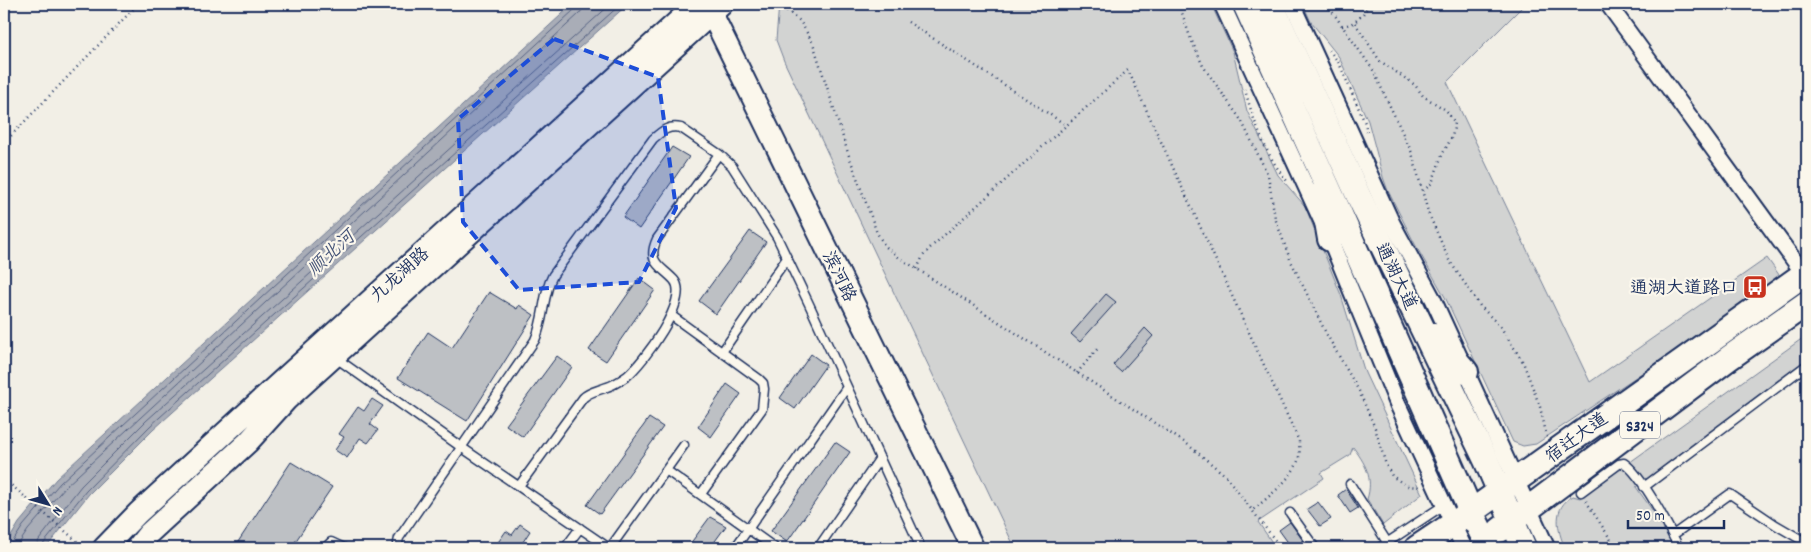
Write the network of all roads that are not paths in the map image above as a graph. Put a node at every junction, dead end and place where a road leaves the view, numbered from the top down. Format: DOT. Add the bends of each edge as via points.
graph roads {
  1 [pos="1222,4"];
  2 [pos="1245,4"];
  3 [pos="1271,4"];
  4 [pos="1292,4"];
  5 [pos="1608,4"];
  6 [pos="710,6"];
  7 [pos="720,154"];
  8 [pos="1318,164"];
  9 [pos="1330,239"];
  10 [pos="787,258"];
  11 [pos="1806,274"];
  12 [pos="1807,303"];
  13 [pos="672,316"];
  14 [pos="1417,318"];
  15 [pos="328,350"];
  16 [pos="722,352"];
  17 [pos="1807,365"];
  18 [pos="1466,372"];
  19 [pos="847,386"];
  20 [pos="1456,398"];
  21 [pos="1426,407"];
  22 [pos="684,444"];
  23 [pos="461,447"];
  24 [pos="880,458"];
  25 [pos="666,470"];
  26 [pos="1350,484"];
  27 [pos="519,486"];
  28 [pos="1508,486"];
  29 [pos="1644,487"];
  30 [pos="1581,492"];
  31 [pos="701,494"];
  32 [pos="1290,513"];
  33 [pos="1456,514"];
  34 [pos="1521,515"];
  35 [pos="580,528"];
  36 [pos="749,529"];
  37 [pos="120,532"];
  38 [pos="1673,535"];
  39 [pos="1387,542"];
  40 [pos="1807,543"];
  41 [pos="1478,546"];
  42 [pos="104,548"];
  43 [pos="139,548"];
  44 [pos="326,548"];
  45 [pos="344,548"];
  46 [pos="400,548"];
  47 [pos="565,548"];
  48 [pos="609,548"];
  49 [pos="735,548"];
  50 [pos="775,548"];
  51 [pos="818,548"];
  52 [pos="921,548"];
  53 [pos="973,548"];
  54 [pos="1315,548"];
  55 [pos="1378,548"];
  56 [pos="1417,548"];
  57 [pos="1524,548"];
  58 [pos="1547,548"];
  59 [pos="1679,548"];
  1 -- 9 [label="street"];
  2 -- 8 [label="main road, 通湖大道"];
  3 -- 14 [label="main road, 通湖大道"];
  4 -- 18 [label="street" via="1392,224 1433,299"];
  5 -- 11 [label="street"];
  6 -- 15 [label="street, 九龙湖路"];
  6 -- 53 [label="street, 滨河路"];
  7 -- 10 [label="lane" via="732,166"];
  7 -- 13 [label="lane" via="654,246 653,260 678,287"];
  7 -- 23 [label="lane" via="675,126 668,127 653,139 553,275 545,292 542,320 535,340"];
  8 -- 9 [label="main road"];
  8 -- 21 [label="main road, 通湖大道"];
  9 -- 33 [label="street" via="1398,405"];
  10 -- 16 [label="lane"];
  10 -- 19 [label="lane"];
  11 -- 28 [label="main road, 宿迁大道 / S324"];
  12 -- 34 [label="main road, 宿迁大道 / S324"];
  13 -- 16 [label="lane"];
  13 -- 27 [label="lane" via="627,376 583,398"];
  14 -- 18 [label="main road"];
  14 -- 20 [label="main road, 通湖大道"];
  15 -- 23 [label="lane"];
  15 -- 37 [label="street, 九龙湖路"];
  15 -- 43 [label="street, 九龙湖路" via="248,442 148,534"];
  16 -- 31 [label="lane" via="763,383 765,395 762,409"];
  17 -- 29 [label="lane"];
  18 -- 28 [label="street"];
  19 -- 24 [label="lane"];
  19 -- 36 [label="lane"];
  20 -- 21 [label="main road" via="1455,414 1447,422 1436,419"];
  20 -- 28 [label="main road, 通湖大道"];
  21 -- 33 [label="main road, 通湖大道"];
  22 -- 25 [label="lane"];
  23 -- 27 [label="lane"];
  23 -- 46 [label="lane" via="399,538"];
  24 -- 51 [label="lane"];
  24 -- 52 [label="lane"];
  25 -- 31 [label="lane"];
  25 -- 48 [label="lane"];
  26 -- 39 [label="lane"];
  27 -- 35 [label="lane"];
  28 -- 33 [label="main road, 宿迁大道 / S324"];
  28 -- 34 [label="main road, 通湖大道"];
  29 -- 30 [label="lane" via="1624,463"];
  29 -- 38 [label="lane"];
  31 -- 36 [label="lane"];
  32 -- 54 [label="lane"];
  33 -- 39 [label="lane"];
  33 -- 41 [label="main road, 通湖大道"];
  33 -- 56 [label="main road, 宿迁大道 / S324"];
  34 -- 41 [label="main road, 宿迁大道 / S324"];
  34 -- 57 [label="main road, 通湖大道"];
  34 -- 58 [label="street"];
  35 -- 47 [label="lane"];
  35 -- 48 [label="lane"];
  36 -- 49 [label="lane"];
  36 -- 50 [label="lane"];
  37 -- 42 [label="street, 九龙湖路"];
  37 -- 43 [label="street"];
  38 -- 40 [label="lane" via="1730,494"];
  38 -- 59 [label="lane"];
  39 -- 55 [label="lane"];
  44 -- 45 [label="lane" via="331,542"];
}
